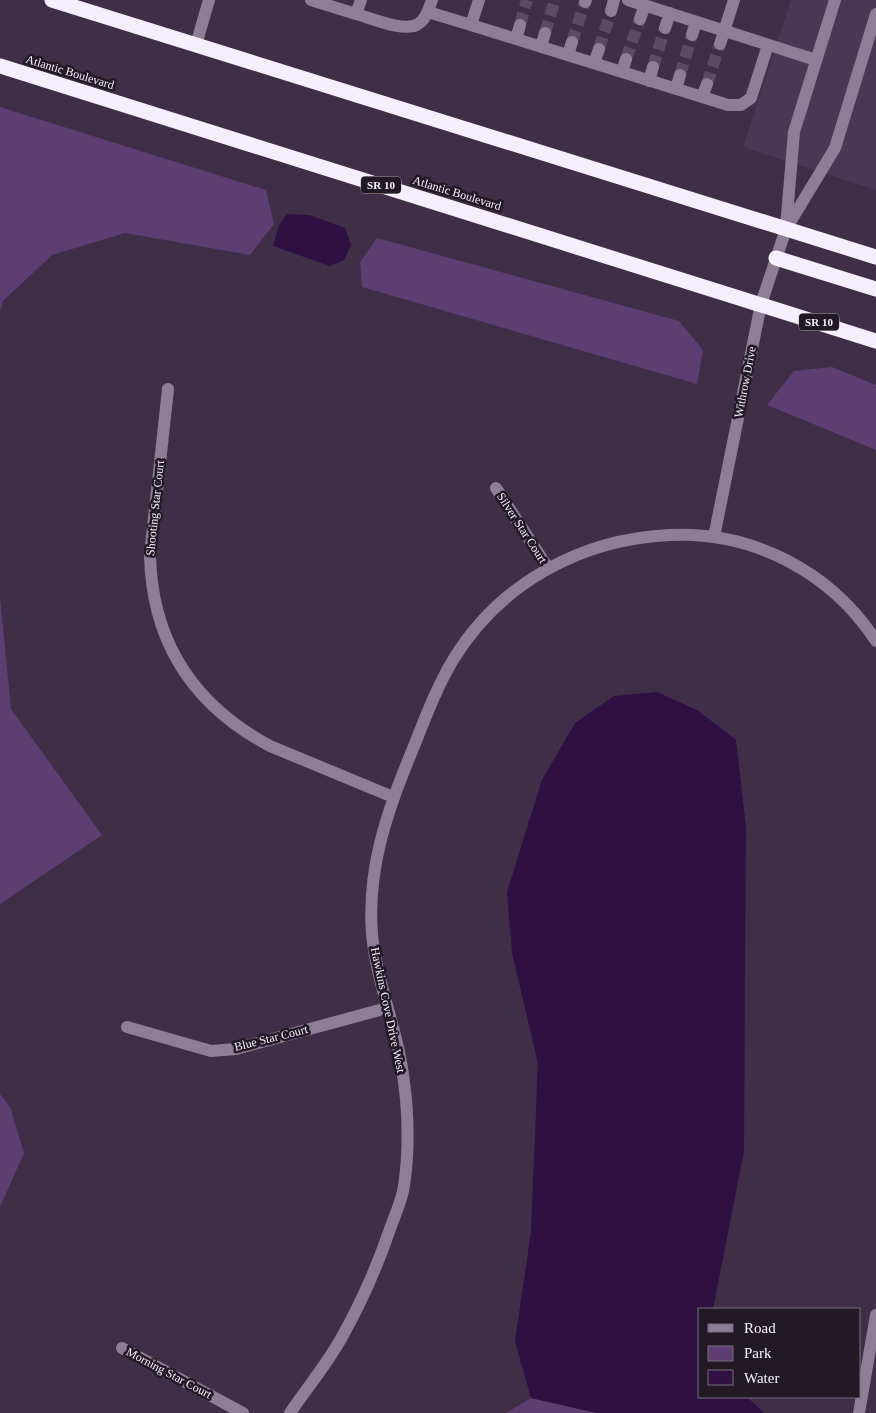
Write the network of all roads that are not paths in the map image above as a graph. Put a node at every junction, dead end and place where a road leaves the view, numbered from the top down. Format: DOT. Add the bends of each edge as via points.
graph roads {
  1 [pos="52,0"];
  2 [pos="209,0"];
  3 [pos="312,0"];
  4 [pos="361,0"];
  5 [pos="479,0"];
  6 [pos="628,0"];
  7 [pos="734,0"];
  8 [pos="835,0"];
  9 [pos="645,5"];
  10 [pos="430,6"];
  11 [pos="670,13"];
  12 [pos="356,14"];
  13 [pos="876,14"];
  14 [pos="640,19"];
  15 [pos="696,22"];
  16 [pos="471,25"];
  17 [pos="520,25"];
  18 [pos="666,28"];
  19 [pos="724,31"];
  20 [pos="546,33"];
  21 [pos="692,36"];
  22 [pos="516,39"];
  23 [pos="572,42"];
  24 [pos="720,44"];
  25 [pos="196,45"];
  26 [pos="768,45"];
  27 [pos="542,47"];
  28 [pos="599,49"];
  29 [pos="568,55"];
  30 [pos="626,59"];
  31 [pos="816,60"];
  32 [pos="594,64"];
  33 [pos="0,66"];
  34 [pos="653,67"];
  35 [pos="622,72"];
  36 [pos="680,75"];
  37 [pos="649,81"];
  38 [pos="707,84"];
  39 [pos="676,89"];
  40 [pos="702,97"];
  41 [pos="786,229"];
  42 [pos="876,257"];
  43 [pos="776,258"];
  44 [pos="876,289"];
  45 [pos="761,304"];
  46 [pos="876,341"];
  47 [pos="168,389"];
  48 [pos="496,488"];
  49 [pos="714,537"];
  50 [pos="548,568"];
  51 [pos="876,641"];
  52 [pos="393,797"];
  53 [pos="387,1008"];
  54 [pos="127,1027"];
  55 [pos="876,1315"];
  56 [pos="122,1348"];
  57 [pos="243,1413"];
  58 [pos="290,1413"];
  59 [pos="859,1413"];
  1 -- 25 [label="highway"];
  2 -- 25 [label="street"];
  3 -- 12 [label="street"];
  4 -- 12 [label="street"];
  5 -- 16 [label="street"];
  6 -- 9 [label="street"];
  7 -- 19 [label="street"];
  8 -- 31 [label="street"];
  9 -- 11 [label="street"];
  9 -- 14 [label="street"];
  10 -- 12 [label="street" via="419,24 404,28"];
  10 -- 16 [label="street"];
  11 -- 15 [label="street"];
  11 -- 18 [label="street"];
  13 -- 41 [label="street" via="835,148"];
  15 -- 19 [label="street"];
  15 -- 21 [label="street"];
  16 -- 22 [label="street"];
  17 -- 22 [label="street"];
  19 -- 24 [label="street"];
  19 -- 26 [label="street"];
  20 -- 27 [label="street"];
  22 -- 27 [label="street"];
  23 -- 29 [label="street"];
  25 -- 41 [label="highway"];
  26 -- 31 [label="street"];
  26 -- 40 [label="street" via="751,98 741,105 728,105"];
  27 -- 29 [label="street"];
  28 -- 32 [label="street"];
  29 -- 32 [label="street"];
  30 -- 35 [label="street"];
  31 -- 41 [label="street" via="794,132"];
  32 -- 35 [label="street"];
  33 -- 45 [label="highway, Atlantic Boulevard / SR 10"];
  34 -- 37 [label="street"];
  35 -- 37 [label="street"];
  36 -- 39 [label="street"];
  37 -- 39 [label="street"];
  38 -- 40 [label="street"];
  39 -- 40 [label="street"];
  41 -- 42 [label="highway"];
  41 -- 43 [label="street, Withrow Drive"];
  43 -- 44 [label="highway"];
  43 -- 45 [label="street, Withrow Drive"];
  45 -- 46 [label="highway, Atlantic Boulevard / SR 10"];
  45 -- 49 [label="street, Withrow Drive"];
  47 -- 52 [label="street, Shooting Star Court" via="151,534 150,577 159,619 176,659 201,694 232,724 270,746"];
  48 -- 50 [label="street, Silver Star Court"];
  49 -- 50 [label="street, Hawkins Cove Drive West" via="682,534 642,536 602,545"];
  49 -- 51 [label="street, Hawkins Cove Drive West" via="752,546 804,569 854,610"];
  50 -- 52 [label="street, Hawkins Cove Drive West" via="501,602 467,639 440,685"];
  52 -- 53 [label="street, Hawkins Cove Drive West" via="379,841 371,902 376,963"];
  53 -- 54 [label="street, Blue Star Court" via="236,1049 211,1050"];
  53 -- 58 [label="street, Hawkins Cove Drive West" via="401,1060 408,1135 404,1189 377,1266 341,1339"];
  55 -- 59 [label="street"];
  56 -- 57 [label="street, Morning Star Court"];
}
